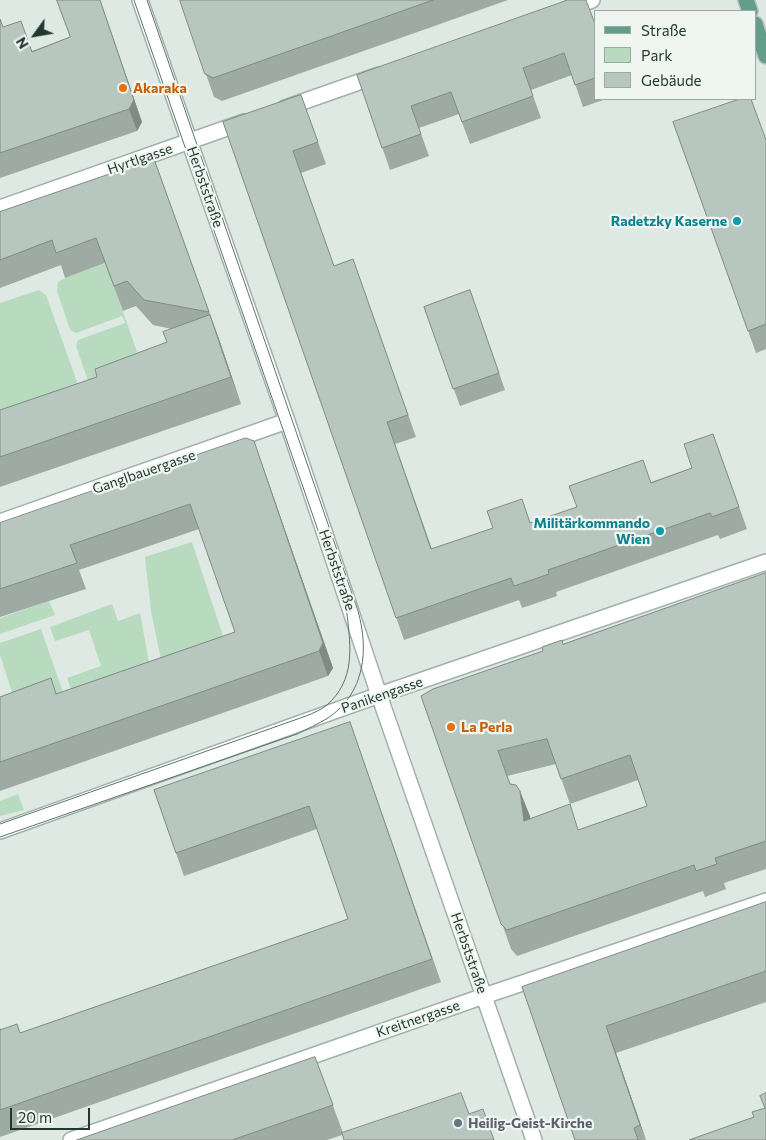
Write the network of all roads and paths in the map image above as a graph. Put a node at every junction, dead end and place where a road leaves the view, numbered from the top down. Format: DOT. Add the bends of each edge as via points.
graph roads {
  1 [pos="140,0"];
  2 [pos="592,0"];
  3 [pos="555,13"];
  4 [pos="756,27"];
  5 [pos="766,56"];
  6 [pos="389,71"];
  7 [pos="189,142"];
  8 [pos="0,208"];
  9 [pos="287,421"];
  10 [pos="0,522"];
  11 [pos="766,562"];
  12 [pos="380,695"];
  13 [pos="0,831"];
  14 [pos="766,901"];
  15 [pos="484,996"];
  16 [pos="71,1140"];
  17 [pos="534,1140"];
  1 -- 7 [label="street, Herbststraße"];
  2 -- 3 [label="street"];
  4 -- 5 [label="main road"];
  6 -- 7 [label="street, Hyrtlgasse"];
  7 -- 8 [label="street, Hyrtlgasse"];
  7 -- 9 [label="street, Herbststraße"];
  9 -- 10 [label="street, Ganglbauergasse"];
  9 -- 12 [label="street, Herbststraße"];
  11 -- 12 [label="street, Panikengasse"];
  12 -- 13 [label="street, Panikengasse"];
  12 -- 15 [label="street, Herbststraße"];
  14 -- 15 [label="street, Kreitnergasse"];
  15 -- 16 [label="street, Kreitnergasse"];
  15 -- 17 [label="street, Herbststraße"];
}
